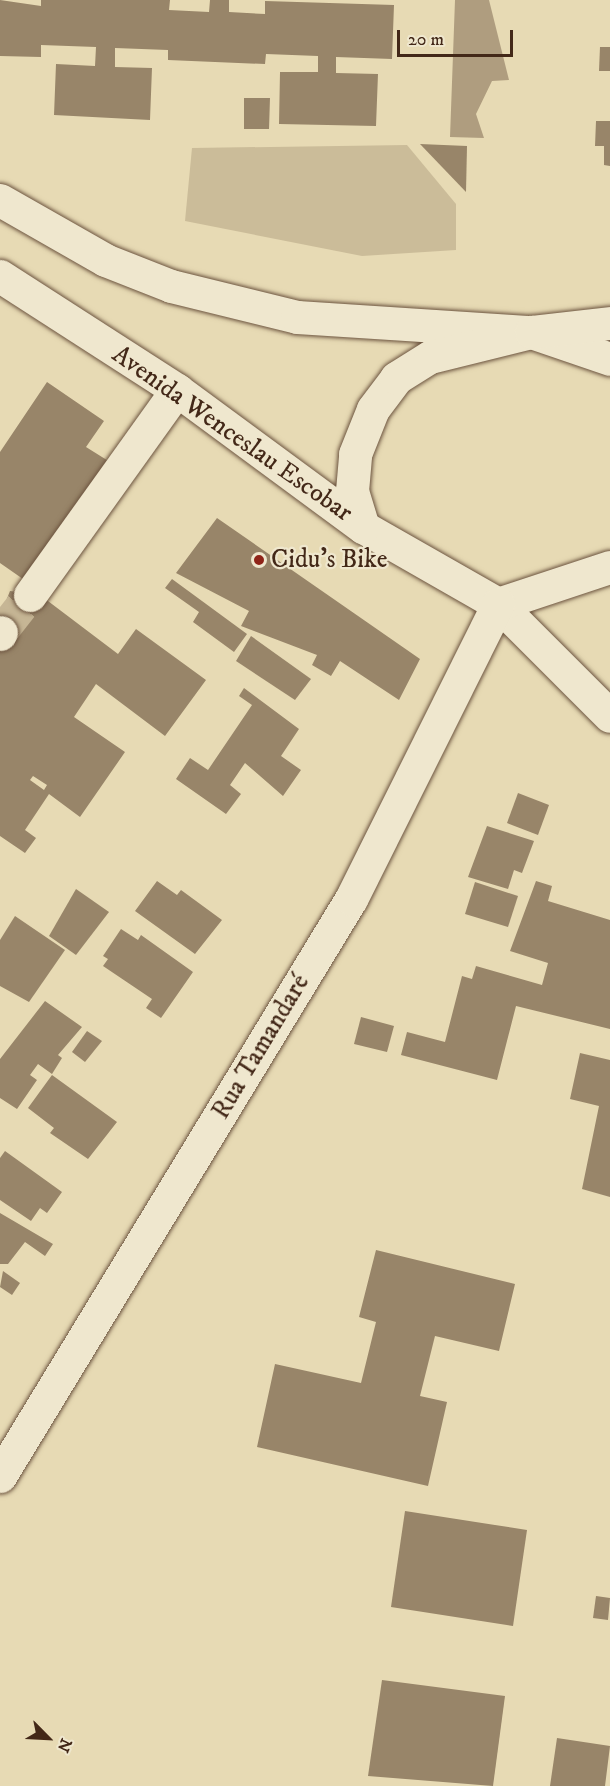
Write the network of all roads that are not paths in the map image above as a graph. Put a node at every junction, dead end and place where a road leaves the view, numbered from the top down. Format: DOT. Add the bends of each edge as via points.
graph roads {
  1 [pos="0,200"];
  2 [pos="0,276"];
  3 [pos="610,323"];
  4 [pos="531,332"];
  5 [pos="610,359"];
  6 [pos="177,390"];
  7 [pos="363,527"];
  8 [pos="610,567"];
  9 [pos="30,595"];
  10 [pos="498,604"];
  11 [pos="610,716"];
  12 [pos="0,1476"];
  1 -- 4 [label="main road" via="105,260 171,286 297,317"];
  2 -- 6 [label="main road, Avenida Wenceslau Escobar"];
  3 -- 4 [label="main road"];
  4 -- 5 [label="main road"];
  4 -- 7 [label="main road" via="430,357 396,378 373,409 355,454 352,491"];
  6 -- 7 [label="main road, Avenida Wenceslau Escobar"];
  6 -- 9 [label="main road"];
  7 -- 10 [label="main road, Avenida Wenceslau Escobar"];
  8 -- 10 [label="main road"];
  10 -- 11 [label="main road, Avenida Wenceslau Escobar"];
  10 -- 12 [label="main road, Rua Tamandaré" via="351,899"];
}
